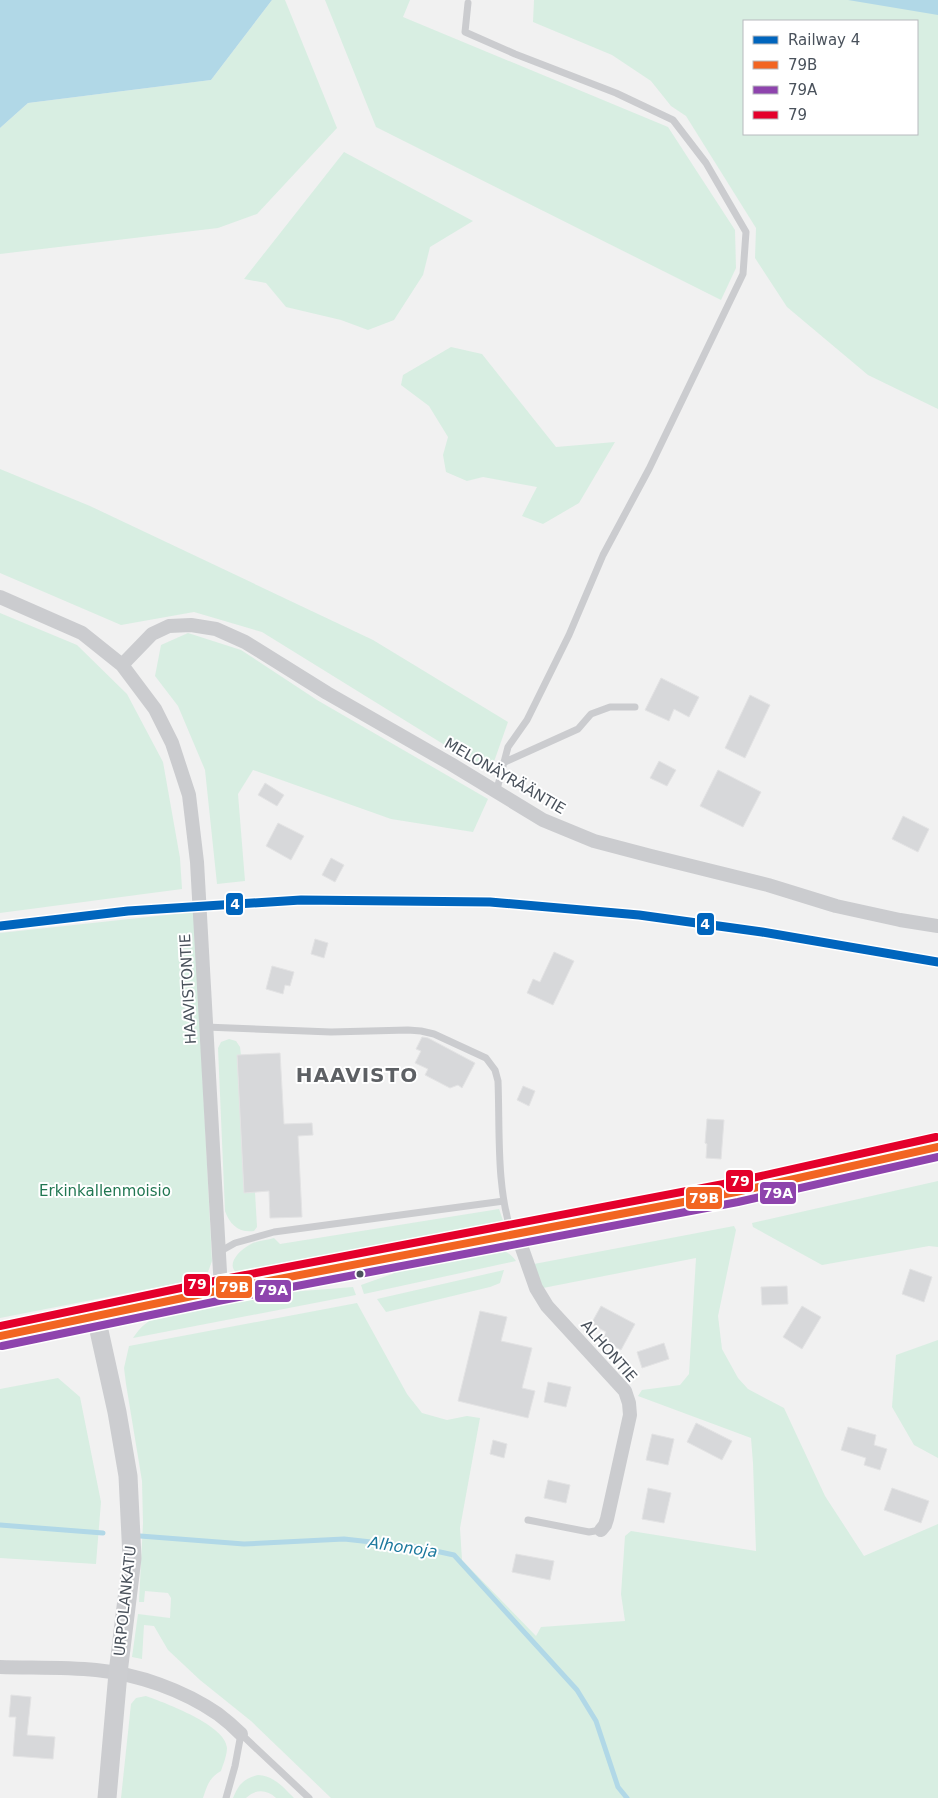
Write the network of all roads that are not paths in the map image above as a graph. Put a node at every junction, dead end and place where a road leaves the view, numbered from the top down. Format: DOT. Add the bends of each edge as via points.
graph roads {
  1 [pos="468,3"];
  2 [pos="0,597"];
  3 [pos="122,666"];
  4 [pos="635,708"];
  5 [pos="505,762"];
  6 [pos="496,792"];
  7 [pos="938,926"];
  8 [pos="205,1026"];
  9 [pos="938,1147"];
  10 [pos="504,1201"];
  11 [pos="515,1235"];
  12 [pos="219,1252"];
  13 [pos="221,1290"];
  14 [pos="96,1317"];
  15 [pos="0,1336"];
  16 [pos="528,1520"];
  17 [pos="601,1530"];
  18 [pos="0,1667"];
  19 [pos="118,1673"];
  20 [pos="241,1734"];
  21 [pos="107,1798"];
  22 [pos="226,1798"];
  23 [pos="309,1798"];
  1 -- 5 [label="lane" via="465,32 616,93 673,120 706,163 746,232 744,274 649,469 603,555 569,635 527,720 508,746"];
  2 -- 3 [label="street, HAAVISTONTIE" via="82,633"];
  3 -- 6 [label="street, MELONÄYRÄÄNTIE" via="152,634 169,626 216,629 245,642"];
  3 -- 8 [label="street, HAAVISTONTIE" via="155,709 172,743 189,795 197,862"];
  4 -- 5 [label="lane" via="610,706 591,714 578,729"];
  5 -- 6 [label="lane"];
  6 -- 7 [label="street, MELONÄYRÄÄNTIE" via="543,820 594,840 836,906"];
  8 -- 10 [label="lane" via="331,1032 414,1030 434,1034 486,1058 495,1070 498,1082"];
  8 -- 12 [label="street, HAAVISTONTIE"];
  9 -- 11 [label="street" via="736,1192"];
  10 -- 11 [label="lane"];
  10 -- 12 [label="lane" via="274,1232 235,1243"];
  11 -- 13 [label="main road"];
  11 -- 17 [label="street, ALHONTIE" via="536,1288 547,1306 626,1391 630,1414 609,1509"];
  12 -- 13 [label="street, HAAVISTONTIE"];
  13 -- 14 [label="main road"];
  14 -- 15 [label="main road"];
  14 -- 19 [label="main road, URPOLANKATU" via="128,1476 132,1558"];
  16 -- 17 [label="lane" via="588,1532"];
  18 -- 19 [label="street"];
  19 -- 20 [label="street" via="189,1698 218,1714"];
  19 -- 21 [label="main road, URPOLANKATU"];
  20 -- 22 [label="lane"];
  20 -- 23 [label="lane"];
}
